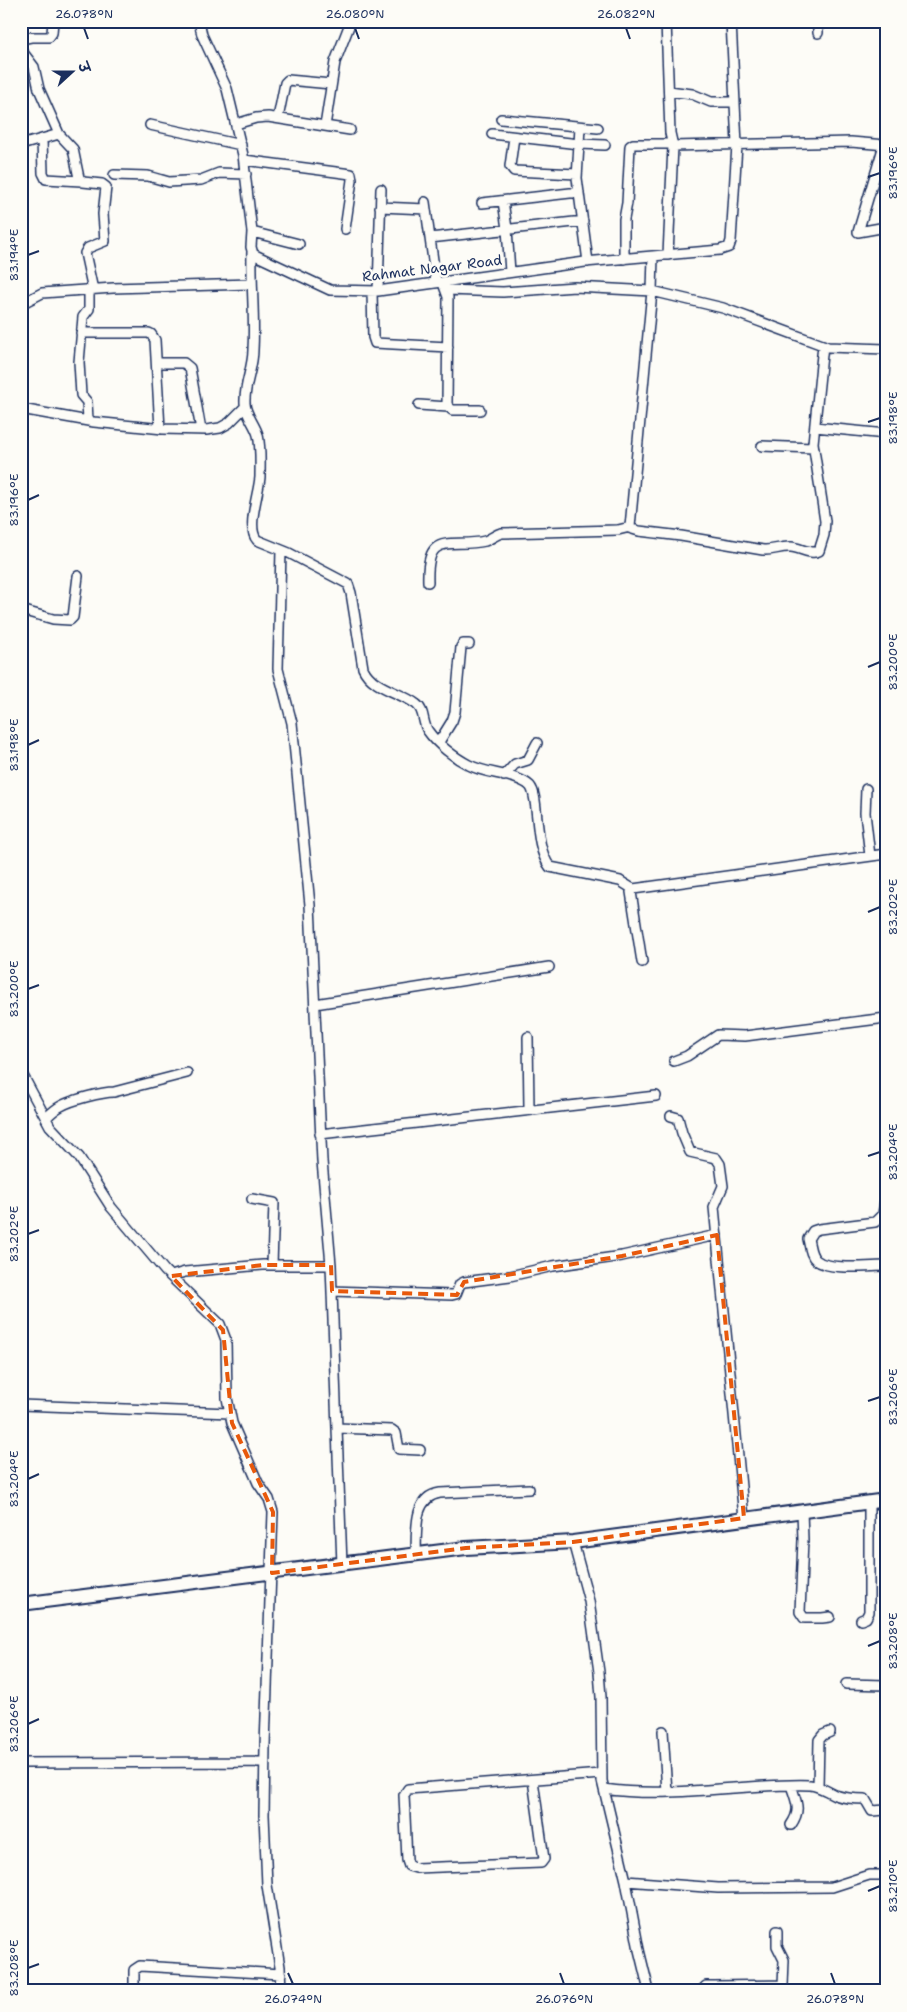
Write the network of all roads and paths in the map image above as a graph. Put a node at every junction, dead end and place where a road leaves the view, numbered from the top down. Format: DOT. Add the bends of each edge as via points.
graph roads {
  1 [pos="53,21"];
  2 [pos="86,21"];
  3 [pos="117,21"];
  4 [pos="199,21"];
  5 [pos="351,21"];
  6 [pos="666,21"];
  7 [pos="731,21"];
  8 [pos="818,21"];
  9 [pos="818,33"];
  10 [pos="21,39"];
  11 [pos="21,50"];
  12 [pos="331,84"];
  13 [pos="669,92"];
  14 [pos="735,102"];
  15 [pos="278,118"];
  16 [pos="501,119"];
  17 [pos="236,124"];
  18 [pos="150,125"];
  19 [pos="325,126"];
  20 [pos="580,127"];
  21 [pos="598,128"];
  22 [pos="350,130"];
  23 [pos="59,134"];
  24 [pos="492,134"];
  25 [pos="514,137"];
  26 [pos="42,139"];
  27 [pos="21,144"];
  28 [pos="579,144"];
  29 [pos="241,145"];
  30 [pos="606,145"];
  31 [pos="673,145"];
  32 [pos="737,145"];
  33 [pos="885,145"];
  34 [pos="244,160"];
  35 [pos="246,174"];
  36 [pos="577,174"];
  37 [pos="114,175"];
  38 [pos="81,181"];
  39 [pos="381,189"];
  40 [pos="579,192"];
  41 [pos="503,201"];
  42 [pos="482,203"];
  43 [pos="380,207"];
  44 [pos="583,221"];
  45 [pos="886,227"];
  46 [pos="345,229"];
  47 [pos="507,229"];
  48 [pos="252,232"];
  49 [pos="430,238"];
  50 [pos="299,244"];
  51 [pos="252,251"];
  52 [pos="668,255"];
  53 [pos="653,256"];
  54 [pos="624,259"];
  55 [pos="588,262"];
  56 [pos="510,272"];
  57 [pos="438,282"];
  58 [pos="251,284"];
  59 [pos="91,290"];
  60 [pos="447,290"];
  61 [pos="375,291"];
  62 [pos="652,291"];
  63 [pos="21,304"];
  64 [pos="81,333"];
  65 [pos="823,345"];
  66 [pos="448,347"];
  67 [pos="886,349"];
  68 [pos="157,363"];
  69 [pos="419,405"];
  70 [pos="448,407"];
  71 [pos="245,408"];
  72 [pos="21,409"];
  73 [pos="480,410"];
  74 [pos="88,420"];
  75 [pos="814,427"];
  76 [pos="160,429"];
  77 [pos="201,430"];
  78 [pos="886,434"];
  79 [pos="762,446"];
  80 [pos="813,448"];
  81 [pos="629,528"];
  82 [pos="282,550"];
  83 [pos="78,576"];
  84 [pos="428,582"];
  85 [pos="21,610"];
  86 [pos="469,644"];
  87 [pos="439,742"];
  88 [pos="536,743"];
  89 [pos="504,776"];
  90 [pos="866,789"];
  91 [pos="886,854"];
  92 [pos="870,856"];
  93 [pos="633,889"];
  94 [pos="642,962"];
  95 [pos="548,967"];
  96 [pos="315,1004"];
  97 [pos="886,1018"];
  98 [pos="528,1037"];
  99 [pos="674,1061"];
  100 [pos="21,1072"];
  101 [pos="187,1073"];
  102 [pos="656,1096"];
  103 [pos="529,1109"];
  104 [pos="671,1116"];
  105 [pos="46,1118"];
  106 [pos="320,1134"];
  107 [pos="886,1164"];
  108 [pos="886,1173"];
  109 [pos="886,1194"];
  110 [pos="252,1199"];
  111 [pos="717,1235"];
  112 [pos="272,1265"];
  113 [pos="331,1265"];
  114 [pos="886,1266"];
  115 [pos="171,1276"];
  116 [pos="332,1291"];
  117 [pos="21,1405"];
  118 [pos="230,1412"];
  119 [pos="337,1428"];
  120 [pos="420,1450"];
  121 [pos="528,1489"];
  122 [pos="886,1500"];
  123 [pos="869,1502"];
  124 [pos="802,1510"];
  125 [pos="744,1518"];
  126 [pos="573,1542"];
  127 [pos="416,1555"];
  128 [pos="342,1565"];
  129 [pos="272,1573"];
  130 [pos="21,1604"];
  131 [pos="830,1617"];
  132 [pos="861,1620"];
  133 [pos="846,1684"];
  134 [pos="886,1685"];
  135 [pos="663,1730"];
  136 [pos="830,1732"];
  137 [pos="265,1762"];
  138 [pos="21,1763"];
  139 [pos="601,1774"];
  140 [pos="533,1780"];
  141 [pos="791,1786"];
  142 [pos="818,1786"];
  143 [pos="604,1789"];
  144 [pos="667,1792"];
  145 [pos="886,1810"];
  146 [pos="791,1825"];
  147 [pos="886,1876"];
  148 [pos="626,1881"];
  149 [pos="777,1931"];
  150 [pos="280,1974"];
  151 [pos="134,1991"];
  152 [pos="281,1991"];
  153 [pos="650,1991"];
  154 [pos="701,1991"];
  1 -- 10 [label="street" via="49,37"];
  2 -- 3 [label="street"];
  4 -- 17 [label="street" via="202,35 227,89"];
  5 -- 12 [label="street" via="335,62"];
  6 -- 13 [label="street"];
  7 -- 14 [label="street"];
  8 -- 9 [label="street"];
  11 -- 23 [label="street" via="34,68 39,89"];
  12 -- 15 [label="street" via="288,80"];
  12 -- 19 [label="street"];
  13 -- 14 [label="street" via="692,94 711,102"];
  13 -- 31 [label="street"];
  14 -- 32 [label="street"];
  15 -- 17 [label="street" via="256,118"];
  15 -- 19 [label="street"];
  16 -- 20 [label="street"];
  17 -- 29 [label="street"];
  18 -- 29 [label="street"];
  19 -- 22 [label="street"];
  20 -- 21 [label="street"];
  20 -- 28 [label="street"];
  23 -- 26 [label="street"];
  23 -- 38 [label="street" via="72,149"];
  24 -- 25 [label="street"];
  25 -- 28 [label="street"];
  25 -- 36 [label="street" via="510,166 514,171"];
  26 -- 27 [label="street"];
  26 -- 38 [label="street" via="46,179"];
  28 -- 30 [label="street"];
  28 -- 36 [label="street"];
  29 -- 34 [label="street"];
  31 -- 32 [label="street"];
  31 -- 52 [label="street"];
  31 -- 54 [label="street" via="630,146"];
  32 -- 33 [label="street" via="851,142"];
  32 -- 52 [label="street, Rahmat Nagar Road" via="729,247"];
  33 -- 45 [label="street" via="858,232"];
  34 -- 35 [label="street"];
  34 -- 46 [label="street" via="351,174"];
  35 -- 37 [label="street" via="219,173 201,180 173,182 148,176"];
  35 -- 48 [label="street"];
  36 -- 40 [label="street"];
  38 -- 59 [label="street" via="105,185 106,191 105,241 85,252"];
  39 -- 43 [label="street"];
  40 -- 41 [label="street"];
  40 -- 44 [label="street"];
  41 -- 42 [label="street"];
  41 -- 47 [label="street"];
  43 -- 49 [label="street" via="426,205"];
  43 -- 61 [label="street"];
  44 -- 47 [label="street"];
  44 -- 55 [label="street"];
  47 -- 49 [label="street"];
  47 -- 56 [label="street"];
  48 -- 50 [label="street"];
  48 -- 51 [label="street"];
  49 -- 57 [label="street"];
  51 -- 58 [label="street"];
  51 -- 61 [label="street, Rahmat Nagar Road" via="330,290"];
  52 -- 53 [label="street, Rahmat Nagar Road"];
  53 -- 54 [label="street, Rahmat Nagar Road"];
  53 -- 62 [label="street"];
  54 -- 55 [label="street, Rahmat Nagar Road"];
  55 -- 56 [label="street, Rahmat Nagar Road"];
  56 -- 57 [label="street, Rahmat Nagar Road"];
  57 -- 60 [label="street"];
  57 -- 61 [label="street, Rahmat Nagar Road"];
  58 -- 59 [label="street"];
  58 -- 71 [label="street" via="253,352 246,383"];
  59 -- 63 [label="street" via="42,292"];
  59 -- 64 [label="street"];
  60 -- 62 [label="street" via="495,292 575,287"];
  60 -- 66 [label="street"];
  61 -- 66 [label="street" via="375,343"];
  62 -- 65 [label="street" via="723,308"];
  62 -- 81 [label="street"];
  64 -- 68 [label="street" via="152,334 156,340"];
  64 -- 74 [label="street" via="78,362 80,392 87,402"];
  65 -- 67 [label="street"];
  65 -- 75 [label="street"];
  66 -- 70 [label="street"];
  68 -- 76 [label="street"];
  68 -- 77 [label="street" via="184,362 190,368"];
  69 -- 70 [label="street"];
  70 -- 73 [label="street" via="452,410"];
  71 -- 77 [label="street" via="224,426"];
  71 -- 82 [label="street" via="257,433 260,449 259,486 252,533 257,540"];
  72 -- 74 [label="street"];
  74 -- 76 [label="street"];
  75 -- 78 [label="street"];
  75 -- 80 [label="street"];
  76 -- 77 [label="street"];
  79 -- 80 [label="street"];
  80 -- 81 [label="street" via="825,521 821,548 817,552 791,547 770,551"];
  81 -- 84 [label="street" via="502,532 485,541 444,543 435,548 430,558"];
  82 -- 87 [label="street" via="348,584 365,674 417,704 426,728"];
  82 -- 96 [label="street" via="278,669 292,723 310,905"];
  83 -- 85 [label="street" via="70,620 57,620"];
  86 -- 87 [label="street" via="463,644 461,648 452,722"];
  87 -- 89 [label="street" via="471,766"];
  88 -- 89 [label="street" via="528,760 515,764"];
  89 -- 93 [label="street" via="528,785 534,792 540,844 550,867 620,881"];
  90 -- 92 [label="street"];
  91 -- 92 [label="street"];
  92 -- 93 [label="street"];
  93 -- 94 [label="street"];
  95 -- 96 [label="street"];
  96 -- 106 [label="street"];
  97 -- 99 [label="street" via="745,1036 722,1034"];
  98 -- 103 [label="street"];
  100 -- 105 [label="street"];
  101 -- 105 [label="street" via="65,1104"];
  102 -- 103 [label="street"];
  103 -- 106 [label="street"];
  104 -- 111 [label="street" via="678,1118 690,1152 716,1158 720,1164 723,1186 714,1207"];
  105 -- 115 [label="street" via="56,1134 79,1157 111,1207"];
  106 -- 113 [label="street"];
  107 -- 108 [label="street"];
  109 -- 114 [label="street" via="882,1214 875,1222 819,1229 808,1238 812,1254 821,1263"];
  110 -- 112 [label="street" via="274,1203"];
  111 -- 116 [label="street" via="622,1256 464,1282 456,1294 448,1296"];
  111 -- 125 [label="street"];
  112 -- 113 [label="street"];
  112 -- 115 [label="street"];
  113 -- 116 [label="street"];
  115 -- 118 [label="street" via="216,1318 223,1330"];
  116 -- 119 [label="street"];
  117 -- 118 [label="street"];
  118 -- 129 [label="street" via="236,1435 271,1505"];
  119 -- 120 [label="street" via="392,1430 396,1433 399,1449"];
  119 -- 128 [label="street"];
  121 -- 127 [label="street" via="432,1494 421,1505"];
  122 -- 123 [label="street"];
  123 -- 124 [label="street"];
  123 -- 132 [label="street" via="869,1612"];
  124 -- 125 [label="street"];
  124 -- 131 [label="street" via="800,1612 804,1618"];
  125 -- 126 [label="street"];
  126 -- 127 [label="street" via="466,1548"];
  126 -- 139 [label="street" via="589,1601 599,1672"];
  127 -- 128 [label="street"];
  128 -- 129 [label="street"];
  129 -- 130 [label="street"];
  129 -- 137 [label="street"];
  133 -- 134 [label="street"];
  135 -- 144 [label="street"];
  136 -- 142 [label="street" via="818,1740"];
  137 -- 138 [label="street"];
  137 -- 150 [label="street" via="265,1866"];
  139 -- 140 [label="street"];
  139 -- 143 [label="street"];
  140 -- 140 [label="street" via="408,1790 404,1796 410,1866 541,1863 544,1859"];
  141 -- 142 [label="street"];
  141 -- 144 [label="street"];
  141 -- 146 [label="street" via="798,1809"];
  142 -- 145 [label="street" via="840,1796 865,1799 872,1811"];
  143 -- 144 [label="street"];
  143 -- 148 [label="street"];
  147 -- 148 [label="street" via="870,1875 832,1887 718,1888"];
  148 -- 153 [label="street"];
  149 -- 154 [label="street" via="777,1946 784,1960 783,1985 706,1986"];
  150 -- 151 [label="street" via="140,1966 133,1974"];
  150 -- 152 [label="street"];
}
